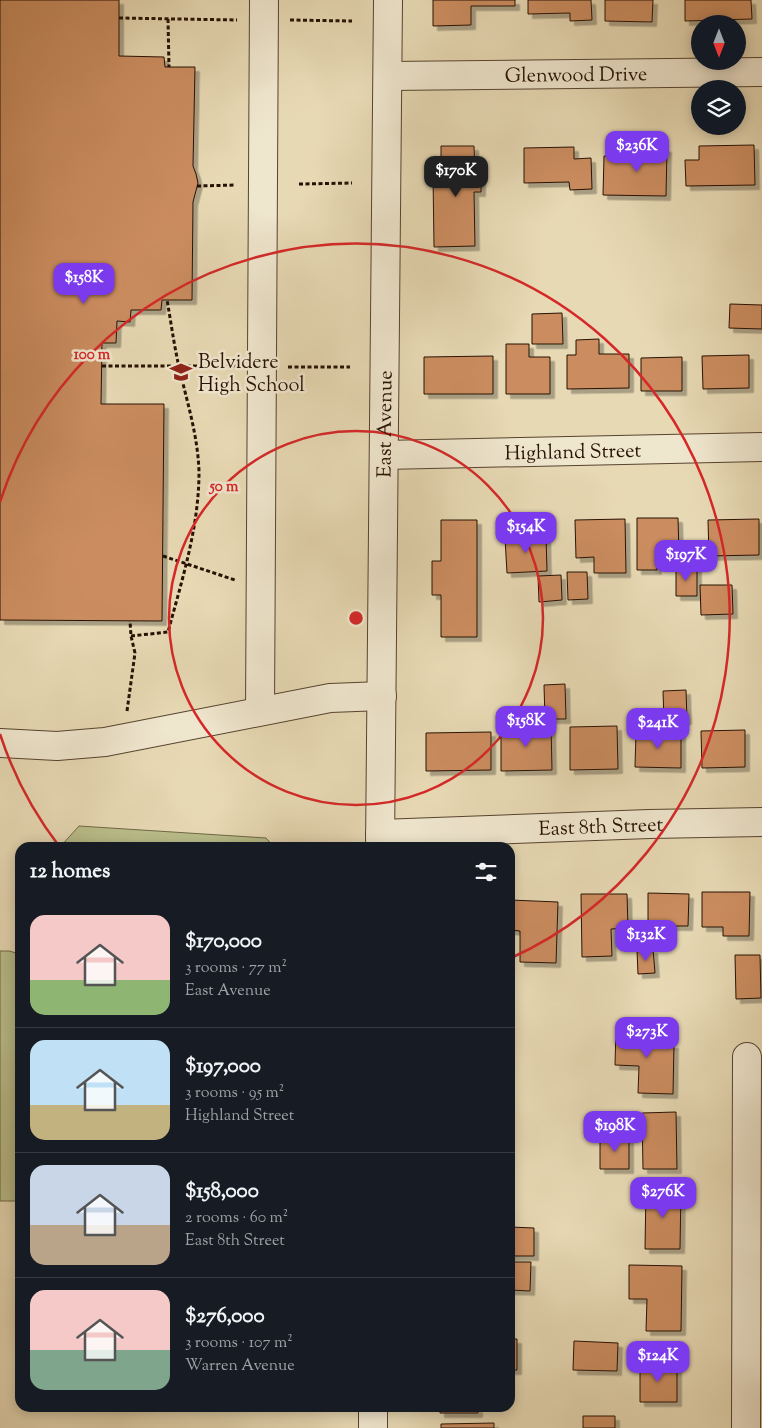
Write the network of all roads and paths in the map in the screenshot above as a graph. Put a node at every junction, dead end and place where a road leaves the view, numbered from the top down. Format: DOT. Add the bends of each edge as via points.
graph roads {
  1 [pos="388,0"];
  2 [pos="273,10"];
  3 [pos="119,18"];
  4 [pos="168,19"];
  5 [pos="239,20"];
  6 [pos="352,20"];
  7 [pos="169,67"];
  8 [pos="762,72"];
  9 [pos="388,76"];
  10 [pos="352,183"];
  11 [pos="299,184"];
  12 [pos="239,185"];
  13 [pos="197,186"];
  14 [pos="167,300"];
  15 [pos="102,366"];
  16 [pos="179,366"];
  17 [pos="238,366"];
  18 [pos="280,366"];
  19 [pos="350,367"];
  20 [pos="762,446"];
  21 [pos="384,455"];
  22 [pos="163,556"];
  23 [pos="186,564"];
  24 [pos="238,581"];
  25 [pos="130,621"];
  26 [pos="131,636"];
  27 [pos="382,696"];
  28 [pos="260,711"];
  29 [pos="123,739"];
  30 [pos="0,743"];
  31 [pos="762,822"];
  32 [pos="380,841"];
  33 [pos="747,1057"];
  34 [pos="373,1412"];
  35 [pos="373,1428"];
  36 [pos="746,1428"];
  1 -- 9 [label="street, East Avenue"];
  2 -- 6 [label="path"];
  2 -- 28 [label="street"];
  3 -- 4 [label="path"];
  4 -- 5 [label="path"];
  4 -- 7 [label="path"];
  8 -- 9 [label="street, Glenwood Drive"];
  9 -- 21 [label="street, East Avenue"];
  10 -- 11 [label="path"];
  12 -- 13 [label="path"];
  14 -- 16 [label="path"];
  15 -- 16 [label="path"];
  16 -- 17 [label="path"];
  16 -- 23 [label="path" via="195,434 199,472 197,512"];
  18 -- 19 [label="path"];
  20 -- 21 [label="street, Highland Street"];
  21 -- 27 [label="street, East Avenue"];
  22 -- 23 [label="path"];
  23 -- 24 [label="path"];
  23 -- 26 [label="path" via="168,632"];
  25 -- 26 [label="path"];
  26 -- 29 [label="path" via="135,653"];
  27 -- 28 [label="street" via="330,698"];
  27 -- 32 [label="street, East Avenue"];
  28 -- 29 [label="street"];
  29 -- 30 [label="street" via="73,745"];
  31 -- 32 [label="street, East 8th Street" via="650,824"];
  33 -- 36 [label="street"];
  34 -- 35 [label="street"];
}
